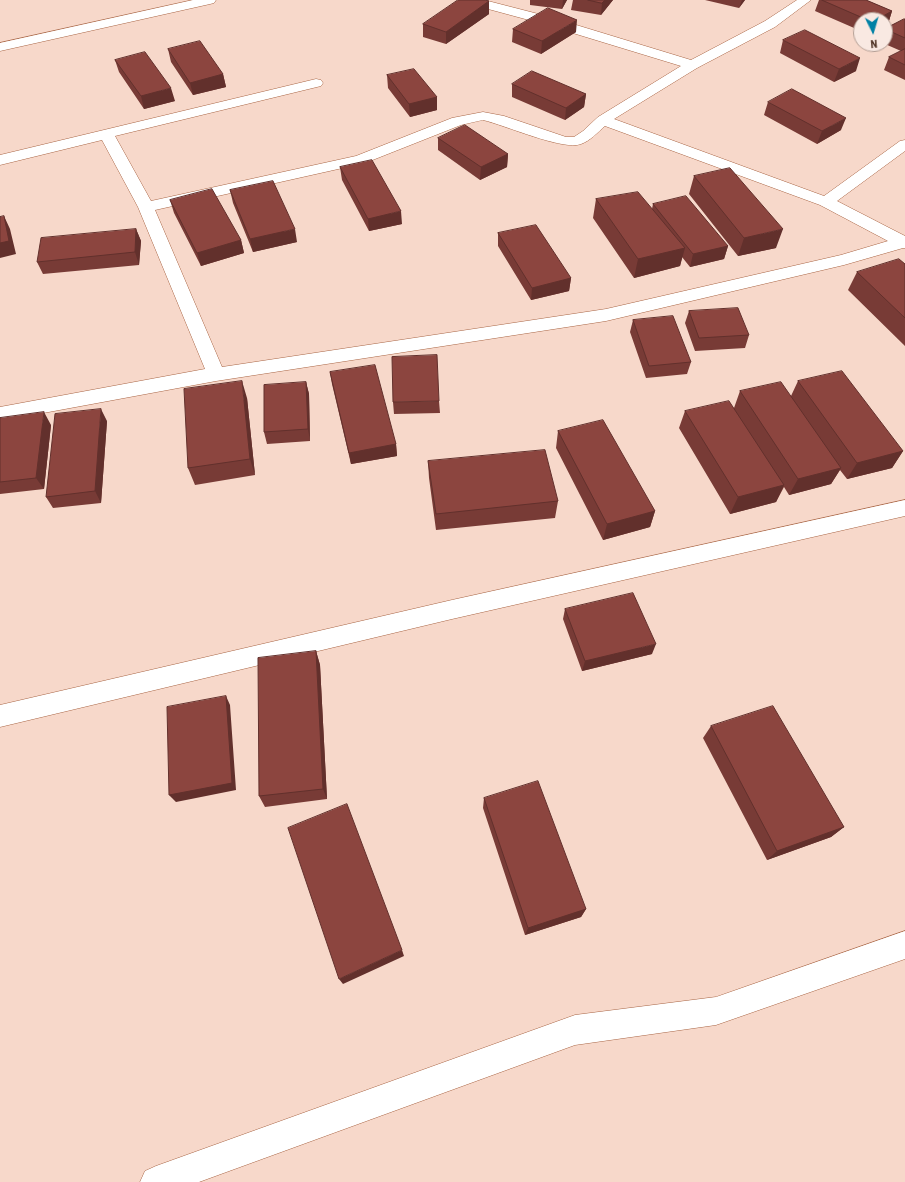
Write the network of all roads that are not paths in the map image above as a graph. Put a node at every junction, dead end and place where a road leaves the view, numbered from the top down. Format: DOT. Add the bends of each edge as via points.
graph roads {
  1 [pos="210,0"];
  2 [pos="470,0"];
  3 [pos="805,0"];
  4 [pos="0,47"];
  5 [pos="692,65"];
  6 [pos="316,83"];
  7 [pos="603,120"];
  8 [pos="107,135"];
  9 [pos="905,144"];
  10 [pos="0,160"];
  11 [pos="826,202"];
  12 [pos="146,207"];
  13 [pos="904,243"];
  14 [pos="216,374"];
  15 [pos="0,414"];
  16 [pos="905,508"];
  17 [pos="0,716"];
  18 [pos="905,945"];
  19 [pos="156,1182"];
  1 -- 4 [label="street"];
  2 -- 5 [label="street"];
  3 -- 5 [label="street" via="770,24"];
  5 -- 7 [label="street"];
  6 -- 8 [label="street"];
  7 -- 11 [label="street"];
  7 -- 12 [label="street" via="577,141 564,141 491,117 470,118 360,160"];
  8 -- 10 [label="street"];
  8 -- 12 [label="street"];
  9 -- 11 [label="street"];
  11 -- 13 [label="street"];
  12 -- 14 [label="street"];
  13 -- 14 [label="street" via="844,260 606,315"];
  14 -- 15 [label="street"];
  16 -- 17 [label="street" via="588,578"];
  18 -- 19 [label="street" via="716,1011 575,1030"];
}
